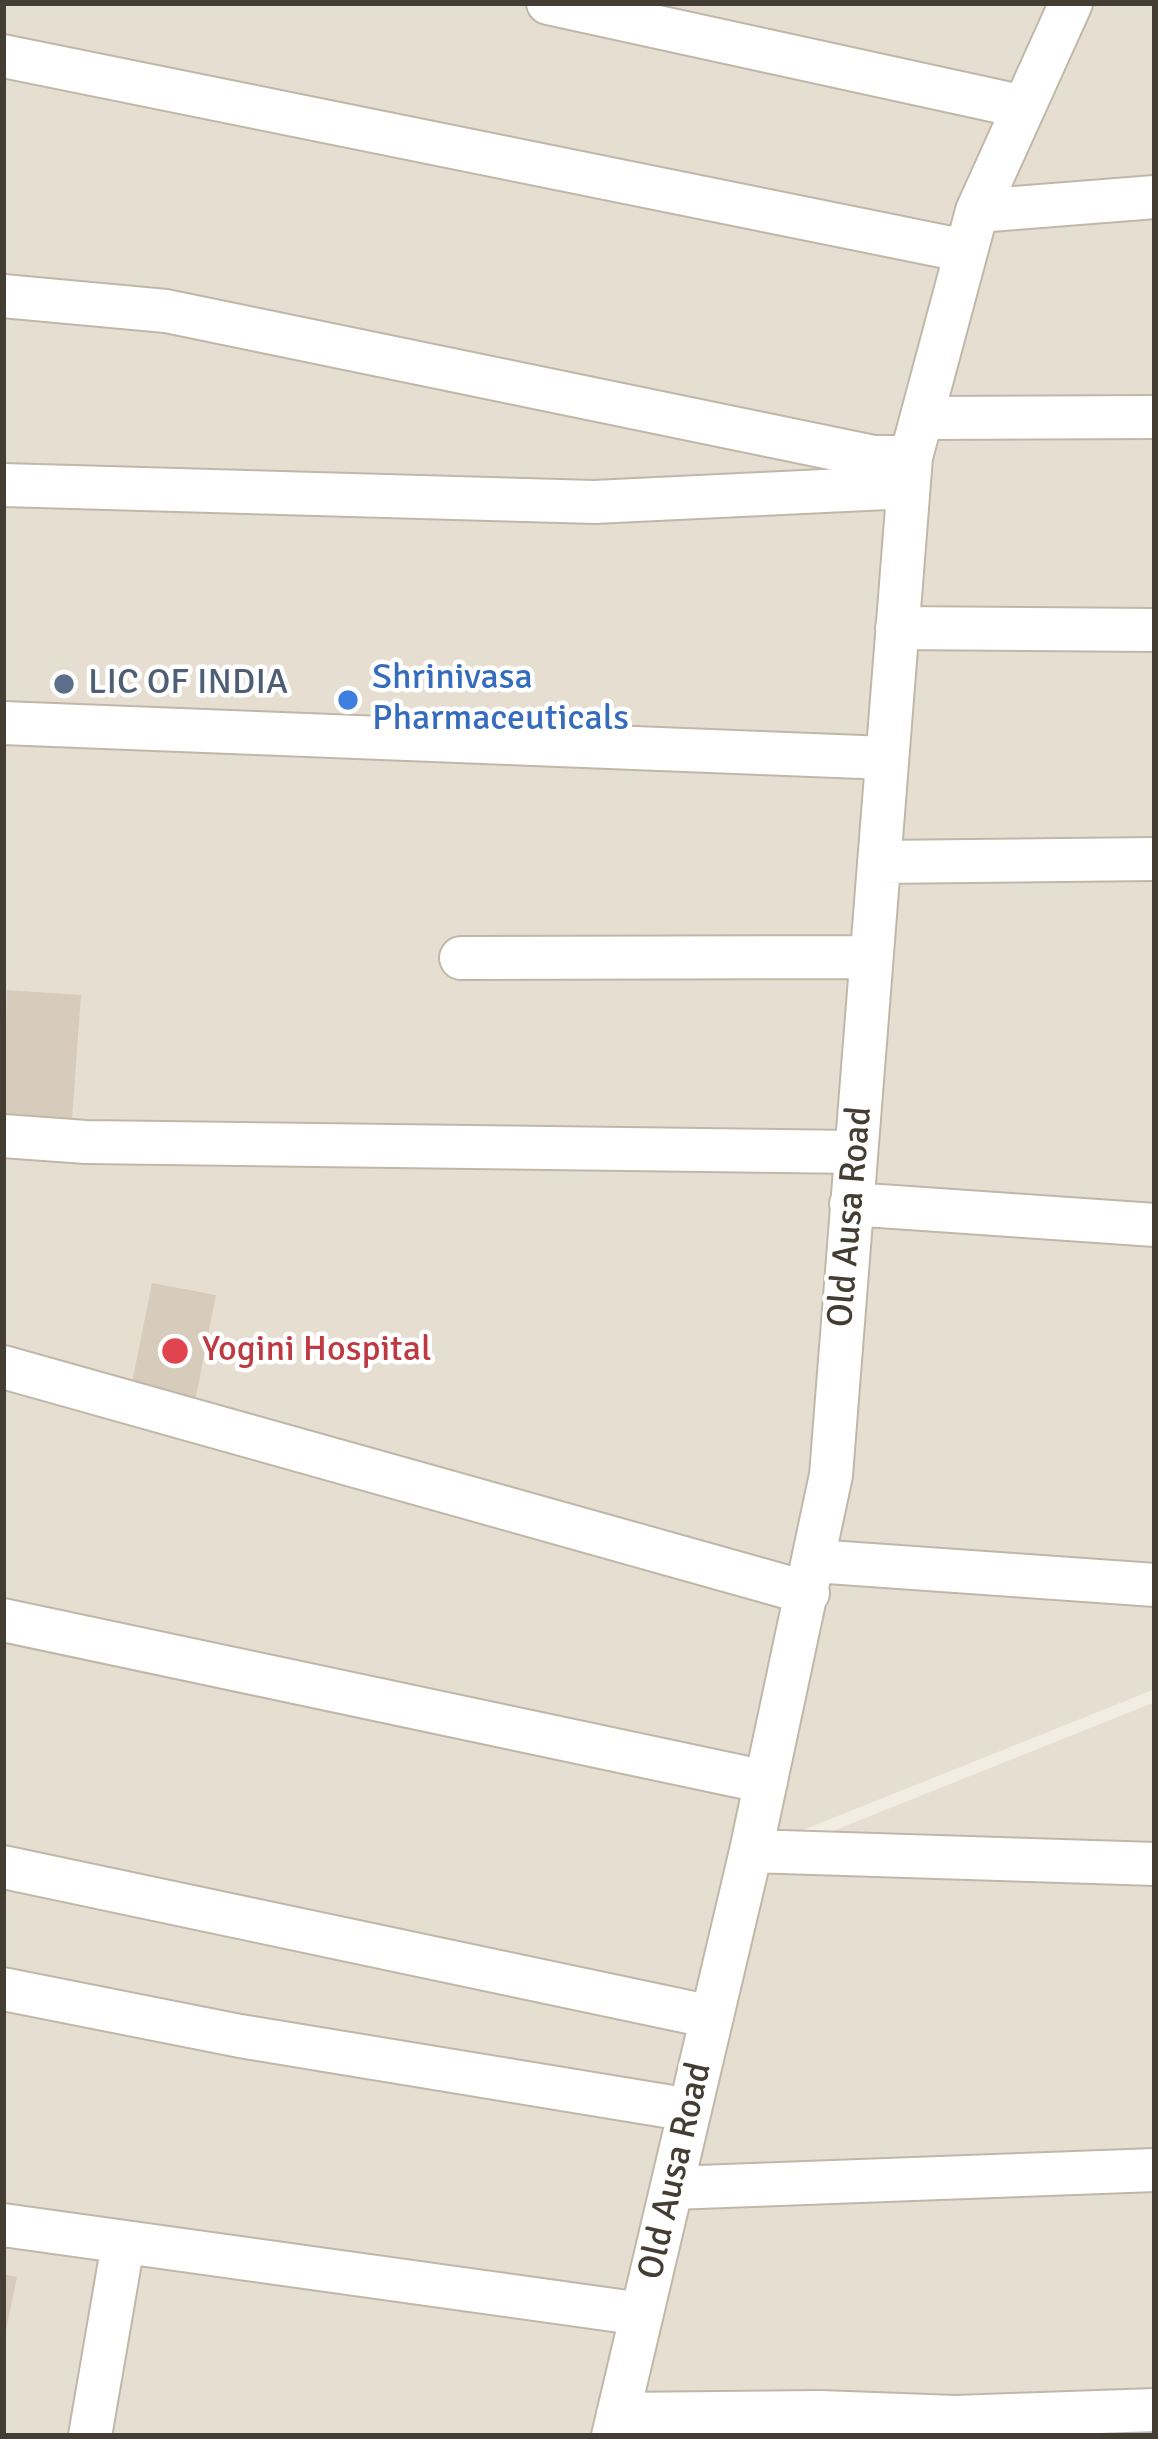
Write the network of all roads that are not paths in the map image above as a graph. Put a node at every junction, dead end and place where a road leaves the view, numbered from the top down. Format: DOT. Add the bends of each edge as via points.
graph roads {
  1 [pos="548,3"];
  2 [pos="1071,3"];
  3 [pos="3,56"];
  4 [pos="1024,107"];
  5 [pos="1155,197"];
  6 [pos="972,231"];
  7 [pos="3,296"];
  8 [pos="1155,417"];
  9 [pos="914,454"];
  10 [pos="3,485"];
  11 [pos="897,628"];
  12 [pos="1155,630"];
  13 [pos="3,723"];
  14 [pos="887,758"];
  15 [pos="1155,859"];
  16 [pos="878,862"];
  17 [pos="461,958"];
  18 [pos="871,958"];
  19 [pos="3,1136"];
  20 [pos="856,1152"];
  21 [pos="851,1204"];
  22 [pos="1155,1225"];
  23 [pos="3,1367"];
  24 [pos="811,1577"];
  25 [pos="1155,1585"];
  26 [pos="3,1620"];
  27 [pos="766,1782"];
  28 [pos="751,1851"];
  29 [pos="1155,1864"];
  30 [pos="3,1867"];
  31 [pos="3,1989"];
  32 [pos="712,2017"];
  33 [pos="691,2110"];
  34 [pos="1155,2170"];
  35 [pos="672,2188"];
  36 [pos="3,2225"];
  37 [pos="123,2244"];
  38 [pos="642,2314"];
  39 [pos="1155,2410"];
  40 [pos="616,2425"];
  41 [pos="956,2427"];
  42 [pos="90,2436"];
  1 -- 4 [label="street"];
  2 -- 4 [label="street, Old Ausa Road"];
  3 -- 6 [label="street"];
  4 -- 6 [label="street, Old Ausa Road"];
  5 -- 6 [label="street"];
  6 -- 9 [label="street, Old Ausa Road"];
  7 -- 9 [label="street" via="166,310 874,458"];
  8 -- 9 [label="street"];
  9 -- 10 [label="street" via="594,502"];
  9 -- 11 [label="street, Old Ausa Road"];
  11 -- 12 [label="street"];
  11 -- 14 [label="street, Old Ausa Road"];
  13 -- 14 [label="street"];
  14 -- 16 [label="street, Old Ausa Road"];
  15 -- 16 [label="street"];
  16 -- 18 [label="street, Old Ausa Road"];
  17 -- 18 [label="street"];
  18 -- 20 [label="street, Old Ausa Road"];
  19 -- 20 [label="street"];
  20 -- 21 [label="street, Old Ausa Road"];
  21 -- 22 [label="street"];
  21 -- 24 [label="street, Old Ausa Road" via="831,1474"];
  23 -- 24 [label="street"];
  24 -- 25 [label="street"];
  24 -- 27 [label="street, Old Ausa Road"];
  26 -- 27 [label="street"];
  27 -- 28 [label="street, Old Ausa Road"];
  28 -- 29 [label="street"];
  28 -- 32 [label="street, Old Ausa Road"];
  30 -- 32 [label="street"];
  31 -- 33 [label="street"];
  32 -- 33 [label="street, Old Ausa Road"];
  33 -- 35 [label="street, Old Ausa Road"];
  34 -- 35 [label="street"];
  35 -- 38 [label="street, Old Ausa Road"];
  36 -- 37 [label="street"];
  37 -- 38 [label="street"];
  37 -- 42 [label="street"];
  38 -- 40 [label="street, Old Ausa Road"];
  39 -- 41 [label="street"];
  40 -- 41 [label="street" via="820,2412"];
}
